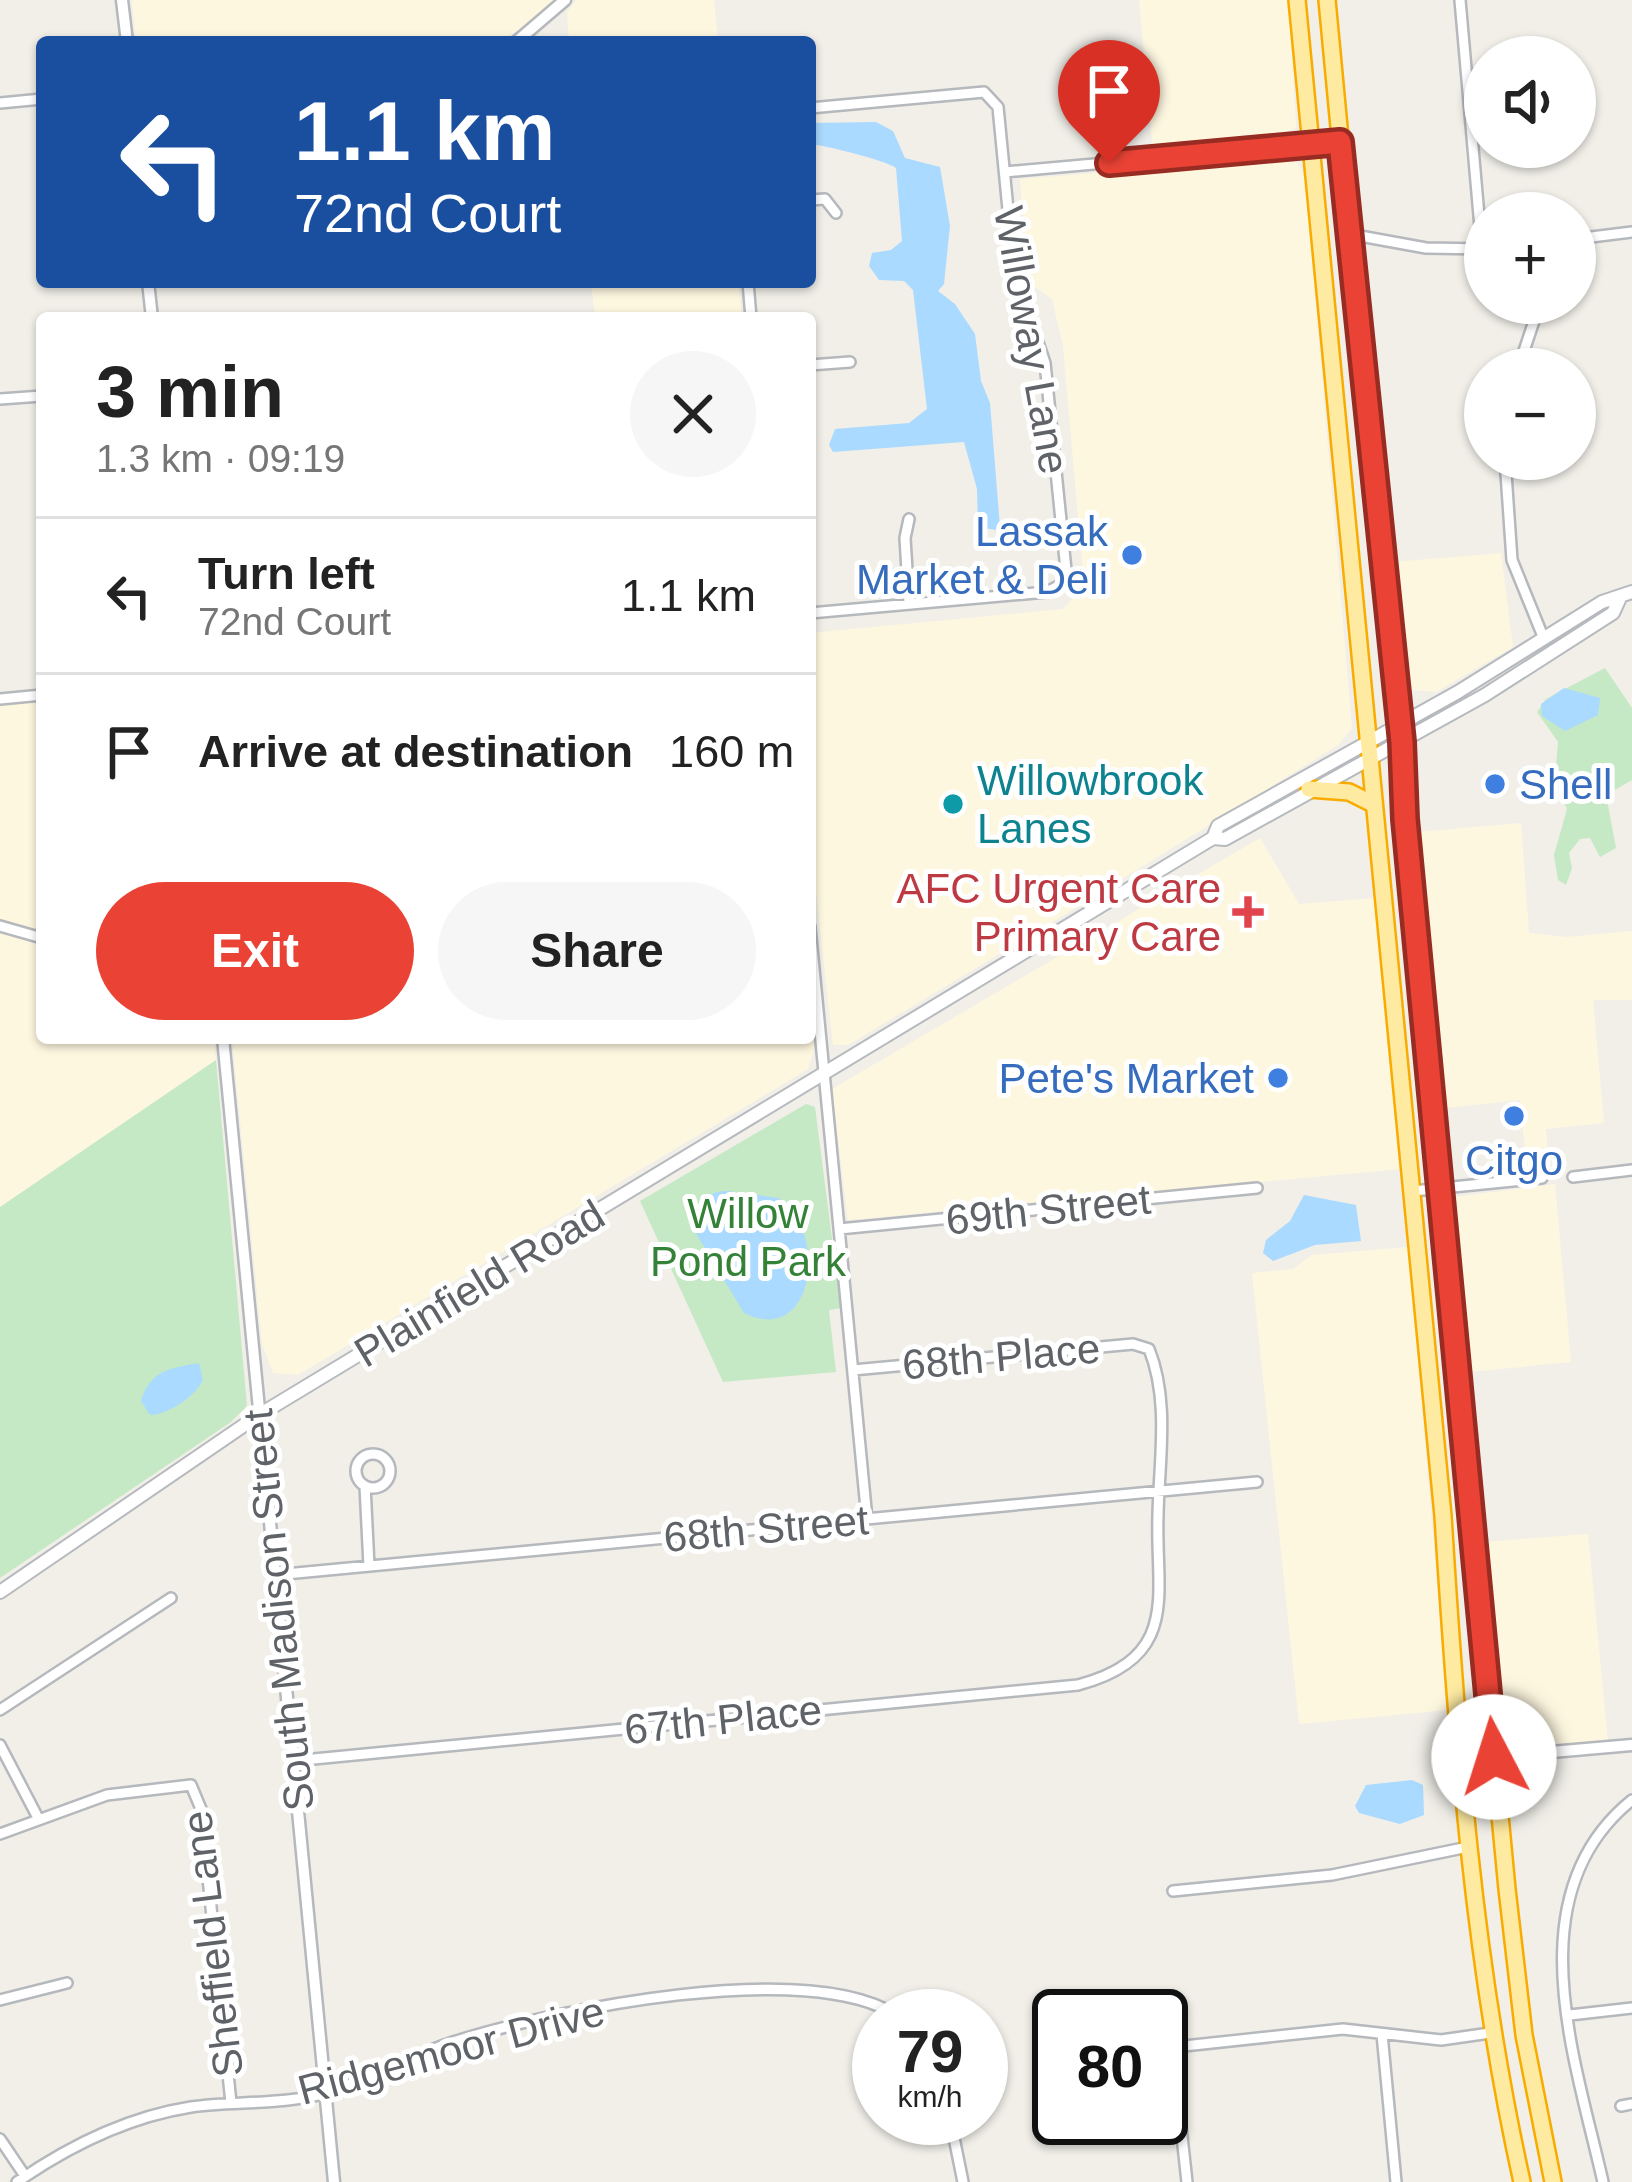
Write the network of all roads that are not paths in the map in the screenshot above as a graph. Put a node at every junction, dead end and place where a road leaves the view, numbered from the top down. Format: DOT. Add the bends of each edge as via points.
graph roads {
  1 [pos="122,0"];
  2 [pos="565,0"];
  3 [pos="1298,0"];
  4 [pos="1327,0"];
  5 [pos="1460,0"];
  6 [pos="126,36"];
  7 [pos="523,36"];
  8 [pos="36,100"];
  9 [pos="0,103"];
  10 [pos="816,107"];
  11 [pos="1340,142"];
  12 [pos="1312,145"];
  13 [pos="1005,172"];
  14 [pos="1478,192"];
  15 [pos="816,200"];
  16 [pos="836,213"];
  17 [pos="1632,232"];
  18 [pos="1349,234"];
  19 [pos="1596,236"];
  20 [pos="1464,249"];
  21 [pos="850,362"];
  22 [pos="816,365"];
  23 [pos="36,397"];
  24 [pos="0,400"];
  25 [pos="1506,480"];
  26 [pos="909,519"];
  27 [pos="1626,596"];
  28 [pos="909,604"];
  29 [pos="816,612"];
  30 [pos="1544,639"];
  31 [pos="36,696"];
  32 [pos="0,699"];
  33 [pos="1400,722"];
  34 [pos="1365,741"];
  35 [pos="1402,742"];
  36 [pos="1367,760"];
  37 [pos="1310,790"];
  38 [pos="1372,804"];
  39 [pos="1213,838"];
  40 [pos="0,926"];
  41 [pos="36,936"];
  42 [pos="816,986"];
  43 [pos="224,1044"];
  44 [pos="825,1075"];
  45 [pos="1632,1171"];
  46 [pos="1574,1177"];
  47 [pos="1542,1178"];
  48 [pos="1257,1188"];
  49 [pos="1442,1188"];
  50 [pos="1412,1191"];
  51 [pos="839,1229"];
  52 [pos="853,1370"];
  53 [pos="259,1415"];
  54 [pos="1258,1482"];
  55 [pos="365,1486"];
  56 [pos="1161,1491"];
  57 [pos="867,1519"];
  58 [pos="369,1567"];
  59 [pos="275,1576"];
  60 [pos="0,1592"];
  61 [pos="171,1598"];
  62 [pos="0,1710"];
  63 [pos="0,1744"];
  64 [pos="1632,1745"];
  65 [pos="1494,1757"];
  66 [pos="1459,1760"];
  67 [pos="293,1761"];
  68 [pos="1632,1800"];
  69 [pos="38,1816"];
  70 [pos="0,1834"];
  71 [pos="1468,1847"];
  72 [pos="1172,1891"];
  73 [pos="67,1984"];
  74 [pos="852,1998"];
  75 [pos="0,2000"];
  76 [pos="1632,2008"];
  77 [pos="1570,2015"];
  78 [pos="1490,2033"];
  79 [pos="1382,2034"];
  80 [pos="326,2093"];
  81 [pos="231,2103"];
  82 [pos="0,2139"];
  83 [pos="955,2145"];
  84 [pos="21,2179"];
  85 [pos="334,2182"];
  86 [pos="963,2182"];
  87 [pos="1187,2182"];
  88 [pos="1396,2182"];
  89 [pos="1522,2182"];
  90 [pos="1552,2182"];
  91 [pos="1603,2182"];
  1 -- 6 [label="street"];
  2 -- 7 [label="street"];
  3 -- 12 [label="highway"];
  4 -- 11 [label="highway"];
  5 -- 14 [label="street"];
  8 -- 9 [label="street"];
  10 -- 13 [label="street, Willoway Lane" via="992,96"];
  11 -- 12 [label="street"];
  11 -- 18 [label="highway"];
  12 -- 13 [label="street"];
  12 -- 34 [label="highway"];
  13 -- 28 [label="street, Willoway Lane" via="1014,271 1045,364 1066,570 1062,584 1047,592"];
  15 -- 16 [label="street"];
  17 -- 19 [label="street"];
  18 -- 20 [label="street"];
  18 -- 33 [label="highway"];
  21 -- 22 [label="street"];
  23 -- 24 [label="street"];
  25 -- 30 [label="street" via="1512,560"];
  26 -- 28 [label="street"];
  27 -- 30 [label="main road, Plainfield Road"];
  27 -- 35 [label="main road, Plainfield Road" via="1560,649"];
  28 -- 29 [label="street"];
  30 -- 33 [label="main road, Plainfield Road"];
  31 -- 32 [label="street"];
  33 -- 34 [label="main road, Plainfield Road"];
  33 -- 35 [label="highway"];
  34 -- 36 [label="highway"];
  34 -- 39 [label="main road, Plainfield Road" via="1218,826"];
  35 -- 36 [label="main road, Plainfield Road"];
  35 -- 49 [label="highway"];
  36 -- 37 [label="main road, Plainfield Road"];
  36 -- 38 [label="highway"];
  37 -- 38 [label="highway" via="1349,792"];
  37 -- 39 [label="main road, Plainfield Road" via="1225,839"];
  38 -- 50 [label="highway"];
  39 -- 44 [label="main road, Plainfield Road"];
  40 -- 41 [label="street"];
  42 -- 44 [label="street"];
  43 -- 53 [label="street, South Madison Street"];
  44 -- 51 [label="street"];
  44 -- 53 [label="main road, Plainfield Road"];
  45 -- 46 [label="street"];
  47 -- 49 [label="street"];
  48 -- 51 [label="street, 69th Street"];
  49 -- 50 [label="street"];
  49 -- 65 [label="highway"];
  50 -- 66 [label="highway"];
  51 -- 52 [label="street"];
  52 -- 56 [label="street, 68th Place" via="1132,1343 1149,1349"];
  52 -- 57 [label="street"];
  53 -- 59 [label="street, South Madison Street"];
  53 -- 60 [label="main road, Plainfield Road"];
  54 -- 56 [label="street, 68th Street"];
  55 -- 58 [label="street"];
  56 -- 57 [label="street, 68th Street"];
  56 -- 67 [label="street, 67th Place" via="1163,1591 1143,1648 1078,1685"];
  57 -- 58 [label="street, 68th Street"];
  58 -- 59 [label="street, 68th Street"];
  59 -- 67 [label="street, South Madison Street"];
  61 -- 62 [label="street"];
  63 -- 69 [label="street"];
  64 -- 65 [label="street"];
  65 -- 66 [label="street"];
  65 -- 90 [label="highway" via="1524,2035"];
  66 -- 71 [label="highway"];
  67 -- 80 [label="street, South Madison Street"];
  68 -- 77 [label="street" via="1599,1832 1568,1891 1562,1943"];
  69 -- 70 [label="street"];
  69 -- 81 [label="street, Sheffield Lane" via="107,1795 191,1785 201,1810"];
  71 -- 72 [label="street" via="1332,1875"];
  71 -- 78 [label="highway"];
  73 -- 75 [label="street"];
  74 -- 80 [label="street, Ridgemoor Drive" via="730,1993 631,2002 456,2041"];
  76 -- 77 [label="street"];
  77 -- 91 [label="street"];
  78 -- 79 [label="street" via="1441,2040"];
  78 -- 89 [label="highway"];
  79 -- 87 [label="street" via="1342,2029 1174,2051"];
  79 -- 88 [label="street"];
  80 -- 81 [label="street, Ridgemoor Drive"];
  80 -- 85 [label="street, South Madison Street"];
  81 -- 84 [label="street, Ridgemoor Drive" via="118,2127"];
  82 -- 84 [label="street"];
  83 -- 86 [label="street"];
}
